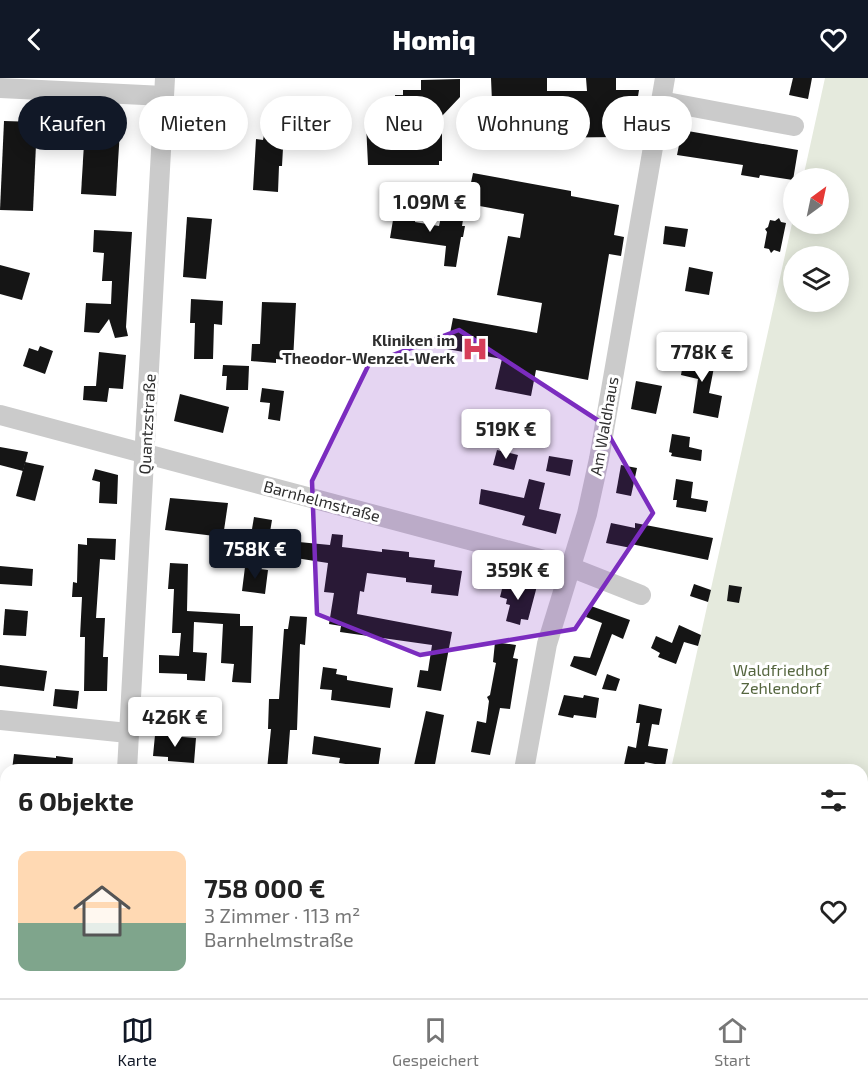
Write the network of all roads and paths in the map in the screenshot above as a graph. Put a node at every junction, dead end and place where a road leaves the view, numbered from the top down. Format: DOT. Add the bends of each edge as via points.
graph roads {
  1 [pos="665,78"];
  2 [pos="165,87"];
  3 [pos="0,88"];
  4 [pos="662,96"];
  5 [pos="692,107"];
  6 [pos="794,126"];
  7 [pos="653,150"];
  8 [pos="0,415"];
  9 [pos="145,454"];
  10 [pos="570,567"];
  11 [pos="641,595"];
  12 [pos="0,720"];
  13 [pos="128,732"];
  14 [pos="127,764"];
  15 [pos="525,764"];
  1 -- 4 [label="street, Am Waldhaus"];
  2 -- 3 [label="street"];
  2 -- 9 [label="street, Quantzstraße"];
  5 -- 6 [label="street"];
  7 -- 10 [label="street, Am Waldhaus" via="599,459"];
  8 -- 9 [label="street, Barnhelmstraße"];
  9 -- 10 [label="street, Barnhelmstraße"];
  9 -- 13 [label="street, Quantzstraße"];
  10 -- 11 [label="street, Barnhelmstraße"];
  10 -- 15 [label="street, Am Waldhaus" via="547,644"];
  12 -- 13 [label="street"];
  13 -- 14 [label="street, Quantzstraße"];
}
